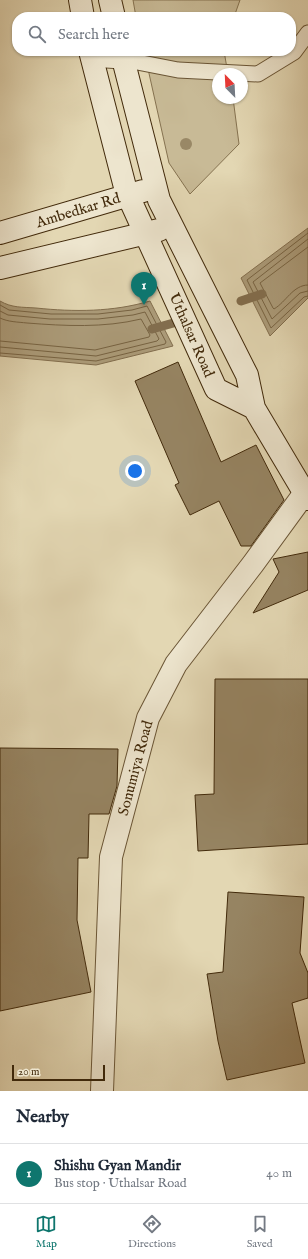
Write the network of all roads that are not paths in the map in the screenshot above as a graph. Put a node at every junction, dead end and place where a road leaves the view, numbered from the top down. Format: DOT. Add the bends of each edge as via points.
graph roads {
  1 [pos="80,0"];
  2 [pos="110,0"];
  3 [pos="82,12"];
  4 [pos="113,12"];
  5 [pos="308,33"];
  6 [pos="296,49"];
  7 [pos="90,56"];
  8 [pos="122,56"];
  9 [pos="287,56"];
  10 [pos="156,188"];
  11 [pos="128,195"];
  12 [pos="172,226"];
  13 [pos="0,233"];
  14 [pos="146,234"];
  15 [pos="0,268"];
  16 [pos="254,408"];
  17 [pos="306,496"];
  18 [pos="102,1091"];
  1 -- 3 [label="street"];
  2 -- 4 [label="street"];
  5 -- 6 [label="lane"];
  7 -- 11 [label="street, Uthalsar Road"];
  8 -- 9 [label="lane" via="137,62 178,70 258,74"];
  8 -- 10 [label="street"];
  10 -- 11 [label="street, Ambedkar Rd"];
  10 -- 12 [label="street"];
  11 -- 13 [label="street, Ambedkar Rd"];
  11 -- 14 [label="street, Uthalsar Road"];
  12 -- 14 [label="street"];
  12 -- 16 [label="street" via="247,375"];
  14 -- 15 [label="street"];
  14 -- 16 [label="street, Uthalsar Road" via="216,389"];
  16 -- 17 [label="street"];
  17 -- 18 [label="street, Sonumiya Road" via="176,664 148,718 111,857"];
}
